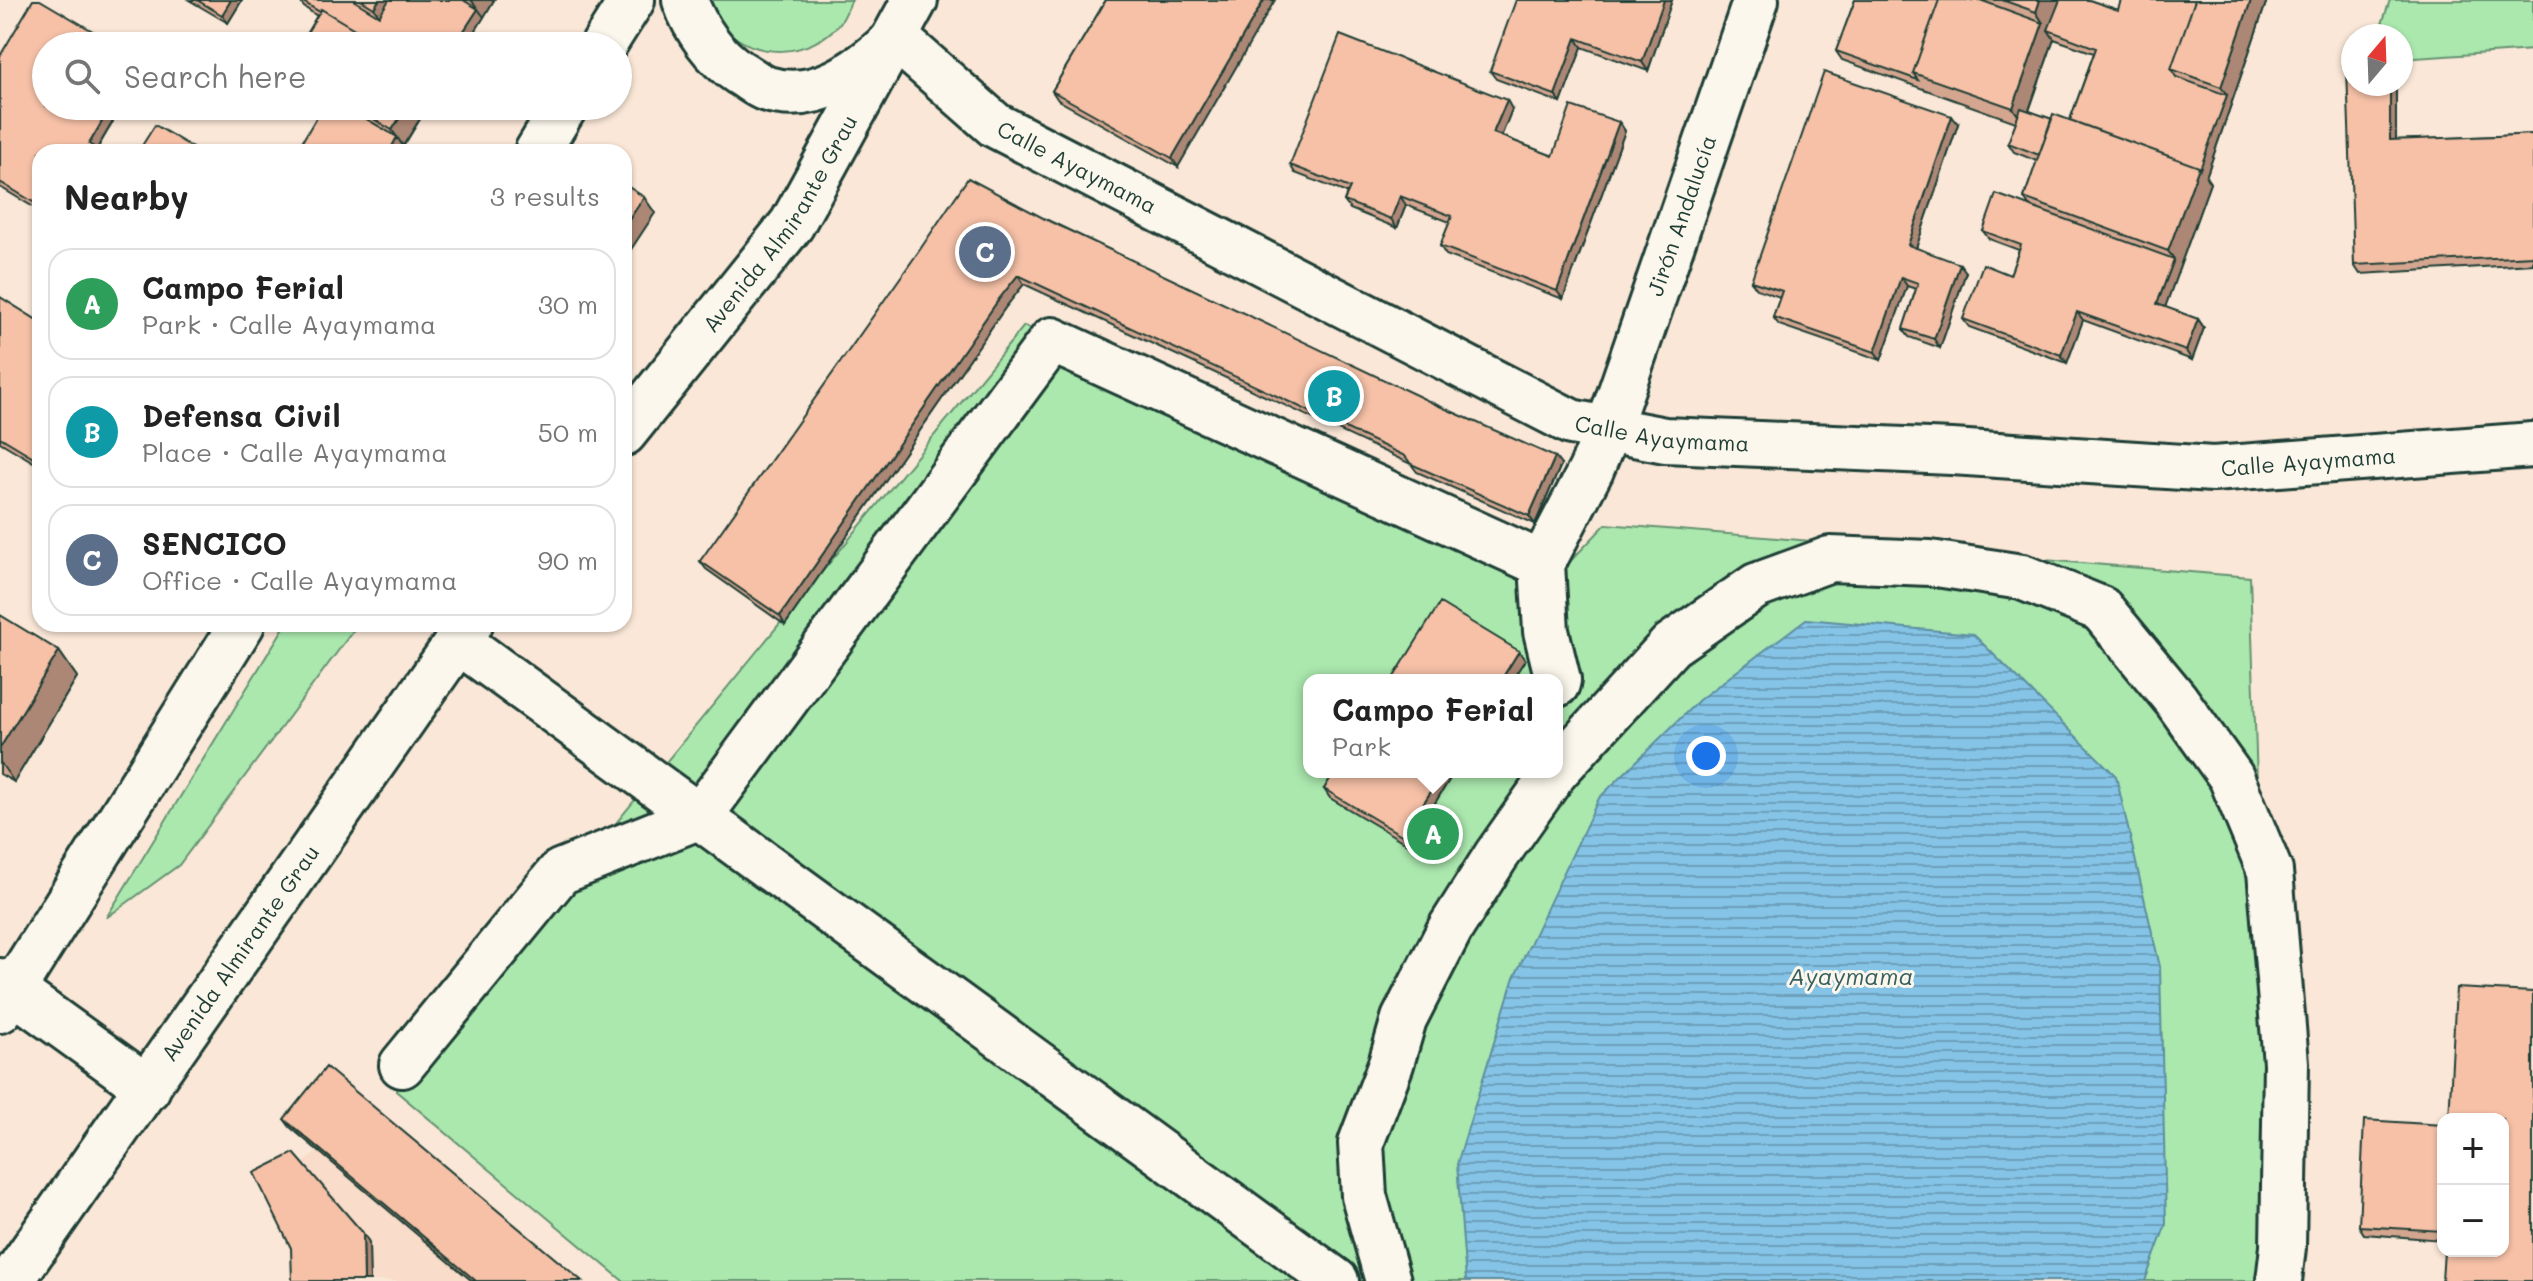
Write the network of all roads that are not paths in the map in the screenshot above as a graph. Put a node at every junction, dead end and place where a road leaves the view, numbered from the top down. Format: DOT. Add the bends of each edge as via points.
graph roads {
  1 [pos="632,0"];
  2 [pos="685,0"];
  3 [pos="1756,0"];
  4 [pos="903,13"];
  5 [pos="612,32"];
  6 [pos="556,120"];
  7 [pos="542,144"];
  8 [pos="632,423"];
  9 [pos="1608,429"];
  10 [pos="2533,445"];
  11 [pos="1542,564"];
  12 [pos="237,632"];
  13 [pos="464,632"];
  14 [pos="1557,674"];
  15 [pos="1563,763"];
  16 [pos="1523,778"];
  17 [pos="1551,778"];
  18 [pos="700,816"];
  19 [pos="1496,856"];
  20 [pos="5,994"];
  21 [pos="402,1065"];
  22 [pos="148,1088"];
  23 [pos="11,1281"];
  24 [pos="1336,1281"];
  25 [pos="1388,1281"];
  26 [pos="2279,1281"];
  1 -- 5 [label="street"];
  2 -- 4 [label="street" via="724,63 765,88 795,94 835,84 866,65"];
  3 -- 9 [label="street, Jirón Andalucía"];
  4 -- 8 [label="street, Avenida Almirante Grau" via="792,224"];
  4 -- 9 [label="street, Calle Ayaymama" via="995,125 1571,422"];
  6 -- 7 [label="street"];
  9 -- 10 [label="street, Calle Ayaymama" via="1665,440 2213,469"];
  9 -- 11 [label="street, Jirón Andalucía"];
  11 -- 14 [label="street" via="1546,631"];
  11 -- 18 [label="street" via="1052,340"];
  12 -- 20 [label="street"];
  13 -- 18 [label="street"];
  13 -- 22 [label="street, Avenida Almirante Grau"];
  15 -- 26 [label="street" via="1671,645 1756,586 1830,559 1930,563 2022,577 2101,609 2231,777 2270,871 2286,1063"];
  16 -- 19 [label="street"];
  17 -- 19 [label="street"];
  18 -- 21 [label="street" via="560,872"];
  18 -- 24 [label="street"];
  19 -- 25 [label="street" via="1450,929 1404,1019 1361,1143 1364,1196"];
  20 -- 22 [label="street"];
  22 -- 23 [label="street, Avenida Almirante Grau"];
}
